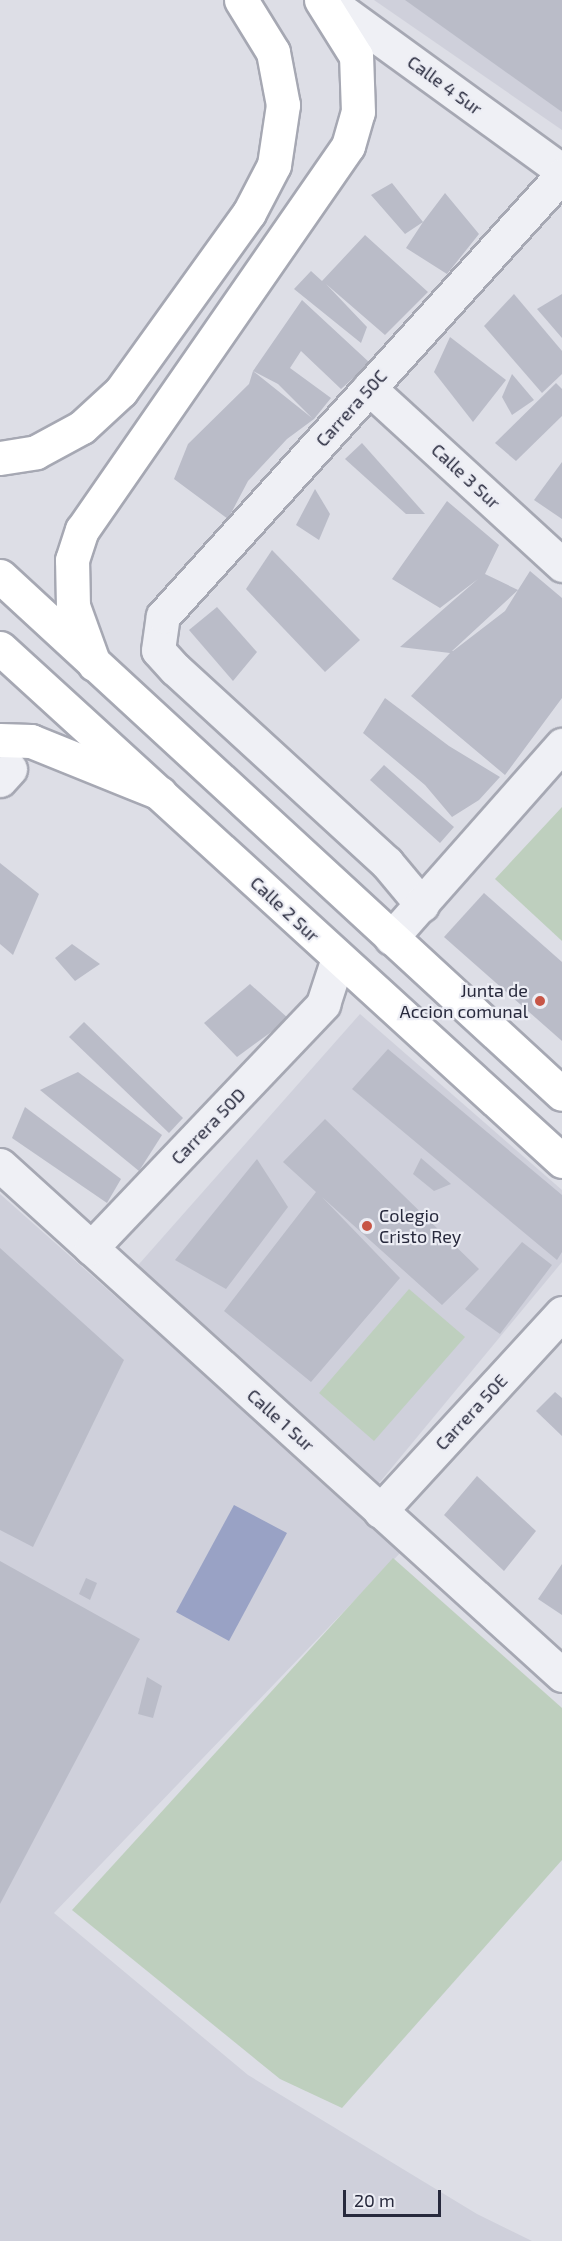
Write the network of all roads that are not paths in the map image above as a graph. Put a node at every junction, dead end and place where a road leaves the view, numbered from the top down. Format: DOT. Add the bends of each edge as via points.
graph roads {
  1 [pos="241,0"];
  2 [pos="321,0"];
  3 [pos="327,0"];
  4 [pos="562,171"];
  5 [pos="562,175"];
  6 [pos="369,388"];
  7 [pos="0,458"];
  8 [pos="562,565"];
  9 [pos="0,576"];
  10 [pos="4,652"];
  11 [pos="87,654"];
  12 [pos="562,746"];
  13 [pos="10,757"];
  14 [pos="160,793"];
  15 [pos="422,905"];
  16 [pos="391,938"];
  17 [pos="338,958"];
  18 [pos="375,992"];
  19 [pos="323,1004"];
  20 [pos="562,1094"];
  21 [pos="562,1161"];
  22 [pos="0,1165"];
  23 [pos="91,1248"];
  24 [pos="562,1313"];
  25 [pos="380,1511"];
  26 [pos="562,1676"];
  1 -- 7 [label="main road" via="273,52 284,105 269,174 249,213 122,391 82,427 36,453"];
  2 -- 11 [label="main road" via="356,56 358,112 348,146 82,530 72,560 73,606"];
  3 -- 4 [label="street, Calle 4 Sur"];
  5 -- 6 [label="street, Carrera 50C"];
  6 -- 8 [label="street, Calle 3 Sur"];
  6 -- 15 [label="street, Carrera 50C" via="163,616 158,650 387,863"];
  9 -- 11 [label="main road"];
  10 -- 14 [label="main road, Calle 2 Sur"];
  11 -- 16 [label="main road"];
  12 -- 15 [label="street"];
  13 -- 14 [label="main road"];
  14 -- 17 [label="main road, Calle 2 Sur"];
  15 -- 16 [label="street"];
  16 -- 20 [label="main road"];
  17 -- 18 [label="main road, Calle 2 Sur"];
  17 -- 19 [label="street, Carrera 50D"];
  18 -- 19 [label="street"];
  18 -- 21 [label="main road, Calle 2 Sur"];
  19 -- 23 [label="street, Carrera 50D"];
  22 -- 23 [label="street, Calle 1 Sur"];
  23 -- 25 [label="street, Calle 1 Sur"];
  24 -- 25 [label="street, Carrera 50E"];
  25 -- 26 [label="street, Calle 1 Sur"];
}
